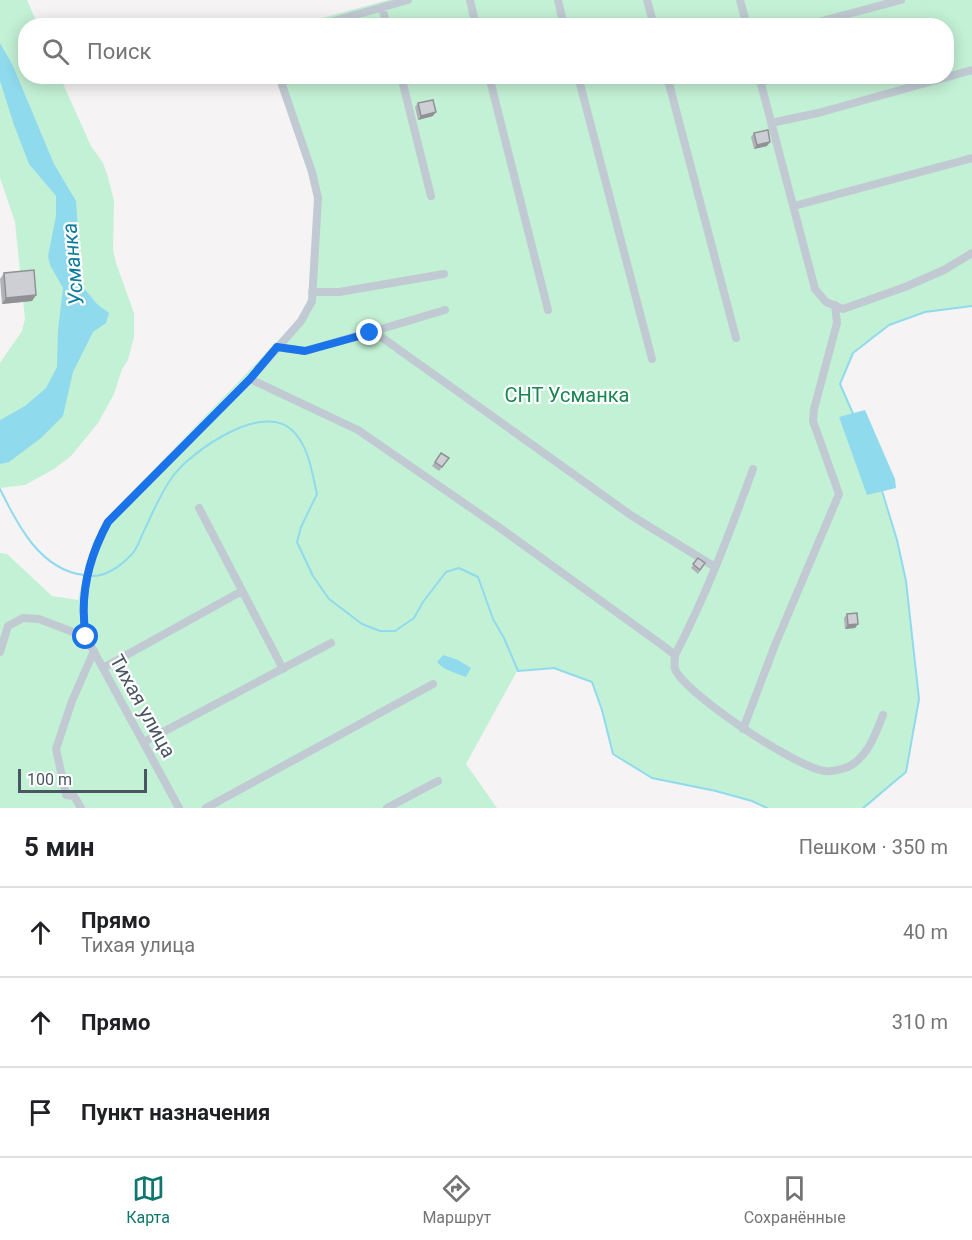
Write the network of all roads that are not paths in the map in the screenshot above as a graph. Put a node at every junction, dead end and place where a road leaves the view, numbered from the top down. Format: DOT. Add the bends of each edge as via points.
graph roads {
  1 [pos="408,0"];
  2 [pos="470,0"];
  3 [pos="558,0"];
  4 [pos="647,0"];
  5 [pos="740,0"];
  6 [pos="902,0"];
  7 [pos="382,7"];
  8 [pos="344,18"];
  9 [pos="385,18"];
  10 [pos="474,18"];
  11 [pos="562,18"];
  12 [pos="652,18"];
  13 [pos="745,18"];
  14 [pos="833,18"];
  15 [pos="972,70"];
  16 [pos="954,75"];
  17 [pos="282,84"];
  18 [pos="403,84"];
  19 [pos="491,84"];
  20 [pos="580,84"];
  21 [pos="669,84"];
  22 [pos="761,84"];
  23 [pos="922,84"];
  24 [pos="771,123"];
  25 [pos="972,158"];
  26 [pos="431,196"];
  27 [pos="794,206"];
  28 [pos="972,254"];
  29 [pos="444,274"];
  30 [pos="312,292"];
  31 [pos="835,305"];
  32 [pos="445,310"];
  33 [pos="548,310"];
  34 [pos="370,333"];
  35 [pos="736,338"];
  36 [pos="277,347"];
  37 [pos="652,359"];
  38 [pos="250,379"];
  39 [pos="753,469"];
  40 [pos="199,508"];
  41 [pos="715,567"];
  42 [pos="242,591"];
  43 [pos="86,637"];
  44 [pos="331,643"];
  45 [pos="94,651"];
  46 [pos="0,652"];
  47 [pos="675,655"];
  48 [pos="104,668"];
  49 [pos="283,669"];
  50 [pos="433,684"];
  51 [pos="884,716"];
  52 [pos="743,729"];
  53 [pos="144,742"];
  54 [pos="438,781"];
  55 [pos="81,808"];
  56 [pos="180,808"];
  57 [pos="206,808"];
  58 [pos="387,808"];
  1 -- 7 [label="street"];
  2 -- 10 [label="street"];
  3 -- 11 [label="street"];
  4 -- 12 [label="street"];
  5 -- 13 [label="street"];
  6 -- 14 [label="street"];
  7 -- 8 [label="street"];
  7 -- 9 [label="street"];
  15 -- 16 [label="street"];
  17 -- 30 [label="street, Тихая улица" via="318,198"];
  18 -- 26 [label="street"];
  19 -- 33 [label="street"];
  20 -- 37 [label="street"];
  21 -- 35 [label="street"];
  22 -- 24 [label="street"];
  23 -- 24 [label="street"];
  24 -- 27 [label="street"];
  25 -- 27 [label="street"];
  27 -- 31 [label="street" via="815,289 826,302"];
  28 -- 31 [label="street" via="905,287 843,309"];
  29 -- 30 [label="street" via="339,292"];
  30 -- 36 [label="street, Тихая улица" via="312,301 301,321"];
  31 -- 52 [label="street" via="837,323 813,421 839,494"];
  32 -- 34 [label="street"];
  34 -- 36 [label="street" via="305,351"];
  34 -- 41 [label="street" via="429,370 632,516"];
  36 -- 38 [label="street, Тихая улица"];
  38 -- 43 [label="street, Тихая улица" via="108,522 96,544 86,582"];
  38 -- 47 [label="street" via="358,430"];
  39 -- 41 [label="street"];
  40 -- 42 [label="street"];
  41 -- 47 [label="street"];
  42 -- 48 [label="street"];
  42 -- 49 [label="street"];
  43 -- 45 [label="street, Тихая улица"];
  43 -- 46 [label="street" via="39,619 23,618 8,626"];
  44 -- 49 [label="street"];
  45 -- 48 [label="street, Тихая улица"];
  45 -- 55 [label="street" via="56,749 66,795 74,796"];
  47 -- 52 [label="street" via="674,668 683,682"];
  48 -- 53 [label="street, Тихая улица"];
  49 -- 53 [label="street"];
  50 -- 57 [label="street"];
  51 -- 52 [label="street" via="870,748 848,767 827,772 801,763"];
  53 -- 56 [label="street, Тихая улица"];
  54 -- 58 [label="street"];
}
